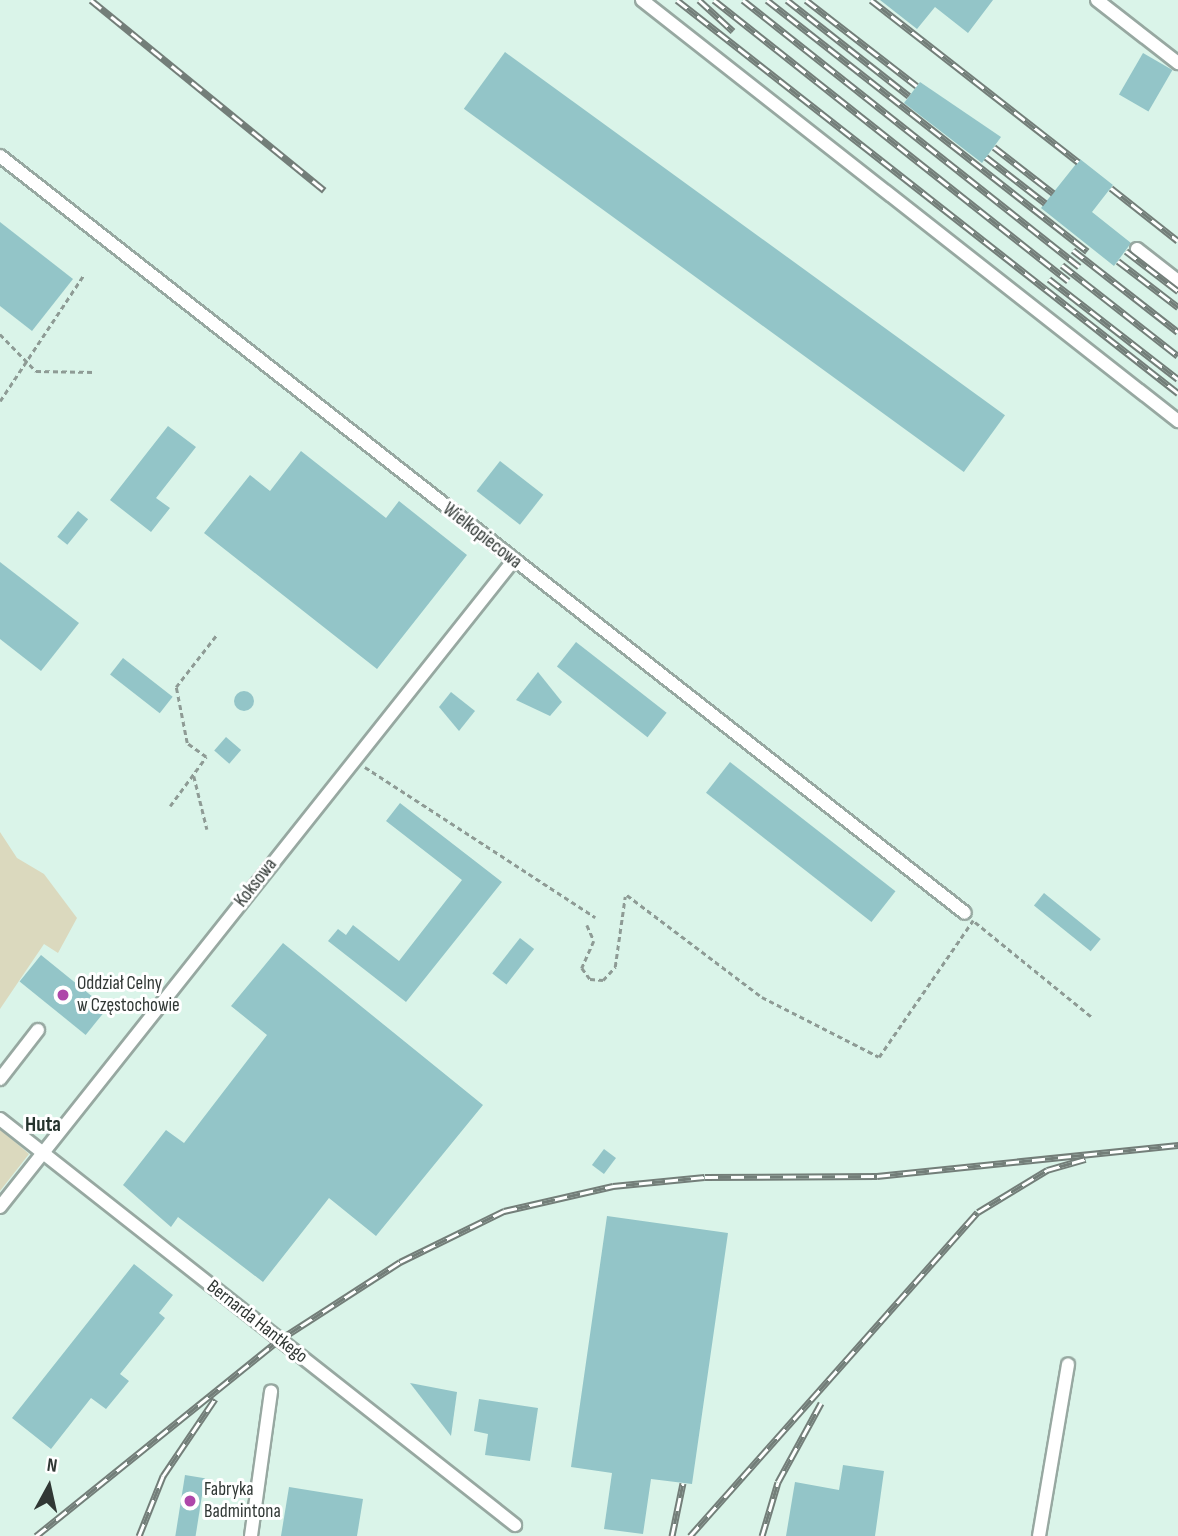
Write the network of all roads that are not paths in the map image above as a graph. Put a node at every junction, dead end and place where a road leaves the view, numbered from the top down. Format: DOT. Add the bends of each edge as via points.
graph roads {
  1 [pos="642,0"];
  2 [pos="1097,0"];
  3 [pos="1178,63"];
  4 [pos="0,156"];
  5 [pos="1137,249"];
  6 [pos="1178,281"];
  7 [pos="1178,421"];
  8 [pos="513,561"];
  9 [pos="970,918"];
  10 [pos="38,1030"];
  11 [pos="0,1079"];
  12 [pos="0,1119"];
  13 [pos="43,1153"];
  14 [pos="0,1207"];
  15 [pos="1068,1364"];
  16 [pos="271,1391"];
  17 [pos="515,1525"];
  18 [pos="251,1536"];
  19 [pos="1039,1536"];
  1 -- 7 [label="street"];
  2 -- 3 [label="street"];
  4 -- 8 [label="street, Wielkopiecowa"];
  5 -- 6 [label="street"];
  8 -- 9 [label="street, Wielkopiecowa"];
  8 -- 13 [label="street, Koksowa"];
  10 -- 11 [label="street"];
  12 -- 13 [label="street, Bernarda Hantkego"];
  13 -- 14 [label="street, Koksowa"];
  13 -- 17 [label="street, Bernarda Hantkego"];
  15 -- 19 [label="street"];
  16 -- 18 [label="street"];
}
